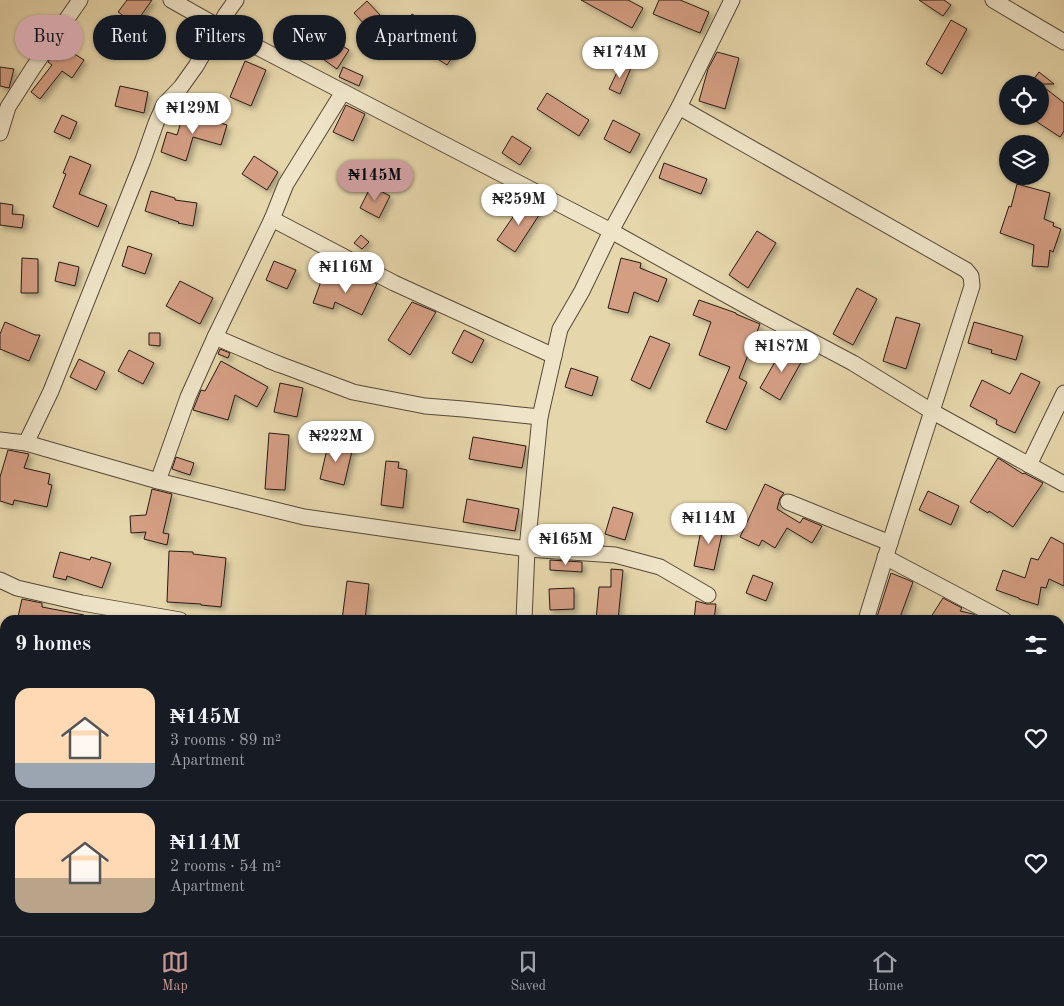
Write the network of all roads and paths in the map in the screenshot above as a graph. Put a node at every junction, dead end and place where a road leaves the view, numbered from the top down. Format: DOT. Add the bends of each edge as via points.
graph roads {
  1 [pos="80,0"];
  2 [pos="171,0"];
  3 [pos="236,0"];
  4 [pos="732,0"];
  5 [pos="993,0"];
  6 [pos="198,15"];
  7 [pos="225,15"];
  8 [pos="1064,42"];
  9 [pos="263,50"];
  10 [pos="199,60"];
  11 [pos="343,92"];
  12 [pos="680,108"];
  13 [pos="0,133"];
  14 [pos="272,219"];
  15 [pos="611,231"];
  16 [pos="215,337"];
  17 [pos="554,356"];
  18 [pos="268,360"];
  19 [pos="322,382"];
  20 [pos="1064,392"];
  21 [pos="933,412"];
  22 [pos="540,417"];
  23 [pos="0,440"];
  24 [pos="26,443"];
  25 [pos="1029,465"];
  26 [pos="158,481"];
  27 [pos="1064,484"];
  28 [pos="788,502"];
  29 [pos="527,549"];
  30 [pos="888,550"];
  31 [pos="0,580"];
  32 [pos="708,595"];
  33 [pos="151,615"];
  34 [pos="524,615"];
  35 [pos="868,615"];
  36 [pos="996,615"];
  1 -- 13 [label="street" via="32,68 8,108"];
  2 -- 6 [label="street"];
  3 -- 7 [label="street"];
  4 -- 12 [label="street"];
  5 -- 8 [label="street"];
  9 -- 11 [label="street"];
  10 -- 24 [label="street" via="164,105 52,391"];
  11 -- 14 [label="street" via="286,184"];
  11 -- 15 [label="street"];
  12 -- 15 [label="street"];
  12 -- 21 [label="street" via="972,276 972,286"];
  14 -- 16 [label="street"];
  14 -- 17 [label="street" via="394,283"];
  15 -- 17 [label="street" via="560,329"];
  15 -- 21 [label="street" via="853,363"];
  16 -- 18 [label="street"];
  16 -- 26 [label="street" via="188,397"];
  17 -- 22 [label="street"];
  18 -- 19 [label="street"];
  18 -- 22 [label="street" via="353,392 425,406"];
  20 -- 25 [label="street"];
  21 -- 25 [label="street"];
  21 -- 30 [label="street"];
  22 -- 29 [label="street"];
  23 -- 24 [label="street"];
  24 -- 26 [label="street"];
  25 -- 27 [label="street"];
  26 -- 29 [label="street" via="304,517"];
  28 -- 30 [label="street"];
  29 -- 32 [label="street" via="615,555 660,567"];
  29 -- 34 [label="street"];
  30 -- 35 [label="street"];
  30 -- 36 [label="street"];
  31 -- 33 [label="street" via="17,588"];
}
